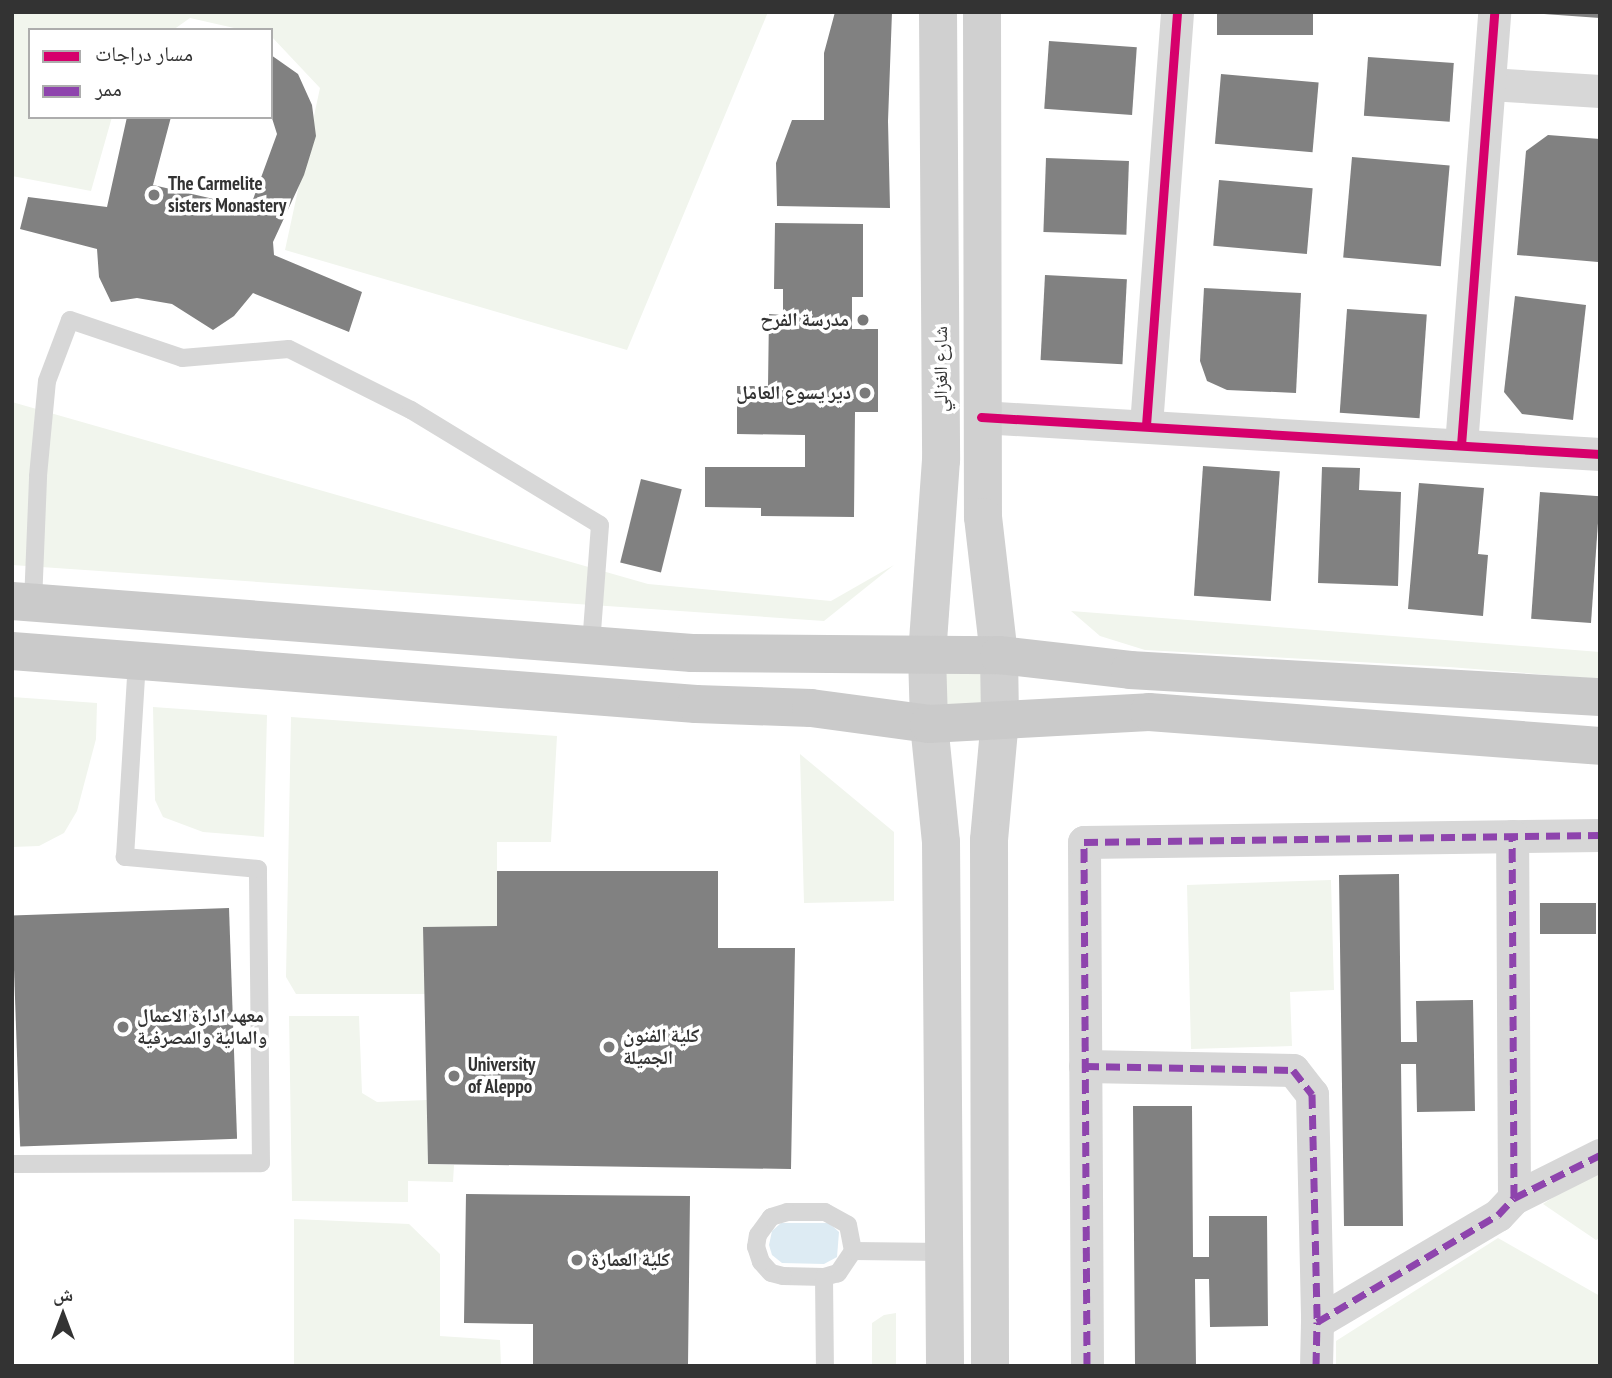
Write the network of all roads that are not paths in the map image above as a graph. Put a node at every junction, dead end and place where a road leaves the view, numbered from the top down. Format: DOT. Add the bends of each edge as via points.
graph roads {
  1 [pos="937,12"];
  2 [pos="982,12"];
  3 [pos="1177,12"];
  4 [pos="1494,12"];
  5 [pos="1489,84"];
  6 [pos="1600,91"];
  7 [pos="981,417"];
  8 [pos="1146,425"];
  9 [pos="1461,445"];
  10 [pos="1600,454"];
  11 [pos="23,602"];
  12 [pos="591,645"];
  13 [pos="12,651"];
  14 [pos="927,655"];
  15 [pos="999,655"];
  16 [pos="137,662"];
  17 [pos="1600,697"];
  18 [pos="1000,719"];
  19 [pos="929,724"];
  20 [pos="1600,746"];
  21 [pos="1600,835"];
  22 [pos="1513,836"];
  23 [pos="1085,1066"];
  24 [pos="1600,1155"];
  25 [pos="12,1164"];
  26 [pos="1514,1198"];
  27 [pos="853,1251"];
  28 [pos="944,1252"];
  29 [pos="824,1277"];
  30 [pos="1317,1322"];
  31 [pos="825,1366"];
  32 [pos="945,1366"];
  33 [pos="990,1366"];
  34 [pos="1087,1366"];
  35 [pos="1316,1366"];
  1 -- 14 [label="main road, شارع الغزالي" via="941,460"];
  2 -- 7 [label="main road, شارع الغزالي"];
  3 -- 8 [label="street"];
  4 -- 5 [label="street"];
  5 -- 6 [label="street"];
  5 -- 9 [label="street"];
  7 -- 8 [label="street"];
  7 -- 15 [label="main road, شارع الغزالي" via="984,517"];
  8 -- 9 [label="street"];
  9 -- 10 [label="street"];
  11 -- 12 [label="main road"];
  11 -- 12 [label="lane" via="47,381 70,320 181,358 289,349 411,410 600,525"];
  12 -- 14 [label="main road" via="692,653"];
  13 -- 16 [label="main road"];
  14 -- 15 [label="main road"];
  14 -- 19 [label="main road, شارع الغزالي"];
  15 -- 17 [label="main road" via="1130,670"];
  15 -- 18 [label="main road, شارع الغزالي"];
  16 -- 19 [label="main road" via="696,704 811,708"];
  16 -- 25 [label="lane" via="125,857 258,869 261,1163"];
  18 -- 19 [label="main road"];
  18 -- 20 [label="main road" via="1149,712"];
  18 -- 33 [label="main road, شارع الغزالي" via="989,840"];
  19 -- 28 [label="main road, شارع الغزالي" via="941,842"];
  21 -- 22 [label="street"];
  22 -- 23 [label="street" via="1084,842"];
  22 -- 26 [label="street"];
  23 -- 30 [label="street" via="1293,1070 1312,1094"];
  23 -- 34 [label="street"];
  24 -- 26 [label="street"];
  26 -- 30 [label="street" via="1498,1215"];
  27 -- 28 [label="lane"];
  27 -- 29 [label="lane" via="838,1273"];
  27 -- 29 [label="lane" via="848,1225 825,1212 787,1212 763,1225 756,1247 771,1273"];
  28 -- 32 [label="main road, شارع الغزالي"];
  29 -- 31 [label="lane"];
  30 -- 35 [label="street"];
}
